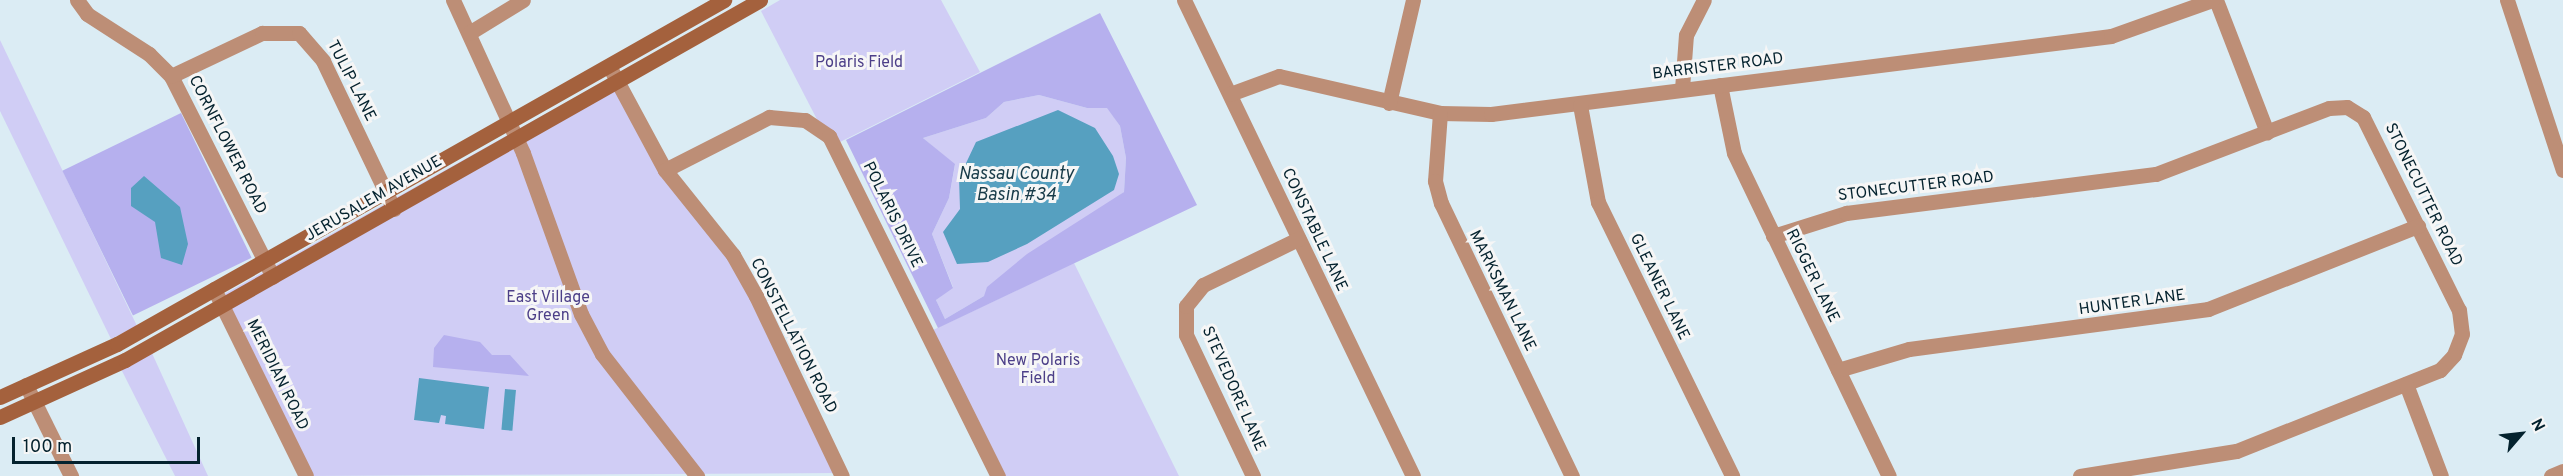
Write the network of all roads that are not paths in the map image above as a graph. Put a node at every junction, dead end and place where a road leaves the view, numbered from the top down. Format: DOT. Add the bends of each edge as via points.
graph roads {
  1 [pos="76,0"];
  2 [pos="453,0"];
  3 [pos="523,0"];
  4 [pos="724,0"];
  5 [pos="760,0"];
  6 [pos="1184,0"];
  7 [pos="1413,0"];
  8 [pos="1704,0"];
  9 [pos="2214,0"];
  10 [pos="2507,0"];
  11 [pos="469,33"];
  12 [pos="609,66"];
  13 [pos="171,76"];
  14 [pos="618,82"];
  15 [pos="1720,85"];
  16 [pos="1682,89"];
  17 [pos="1230,94"];
  18 [pos="1389,103"];
  19 [pos="1580,105"];
  20 [pos="1440,113"];
  21 [pos="509,123"];
  22 [pos="2267,132"];
  23 [pos="516,138"];
  24 [pos="665,170"];
  25 [pos="2563,170"];
  26 [pos="386,191"];
  27 [pos="394,209"];
  28 [pos="2418,226"];
  29 [pos="1773,236"];
  30 [pos="1298,238"];
  31 [pos="265,260"];
  32 [pos="273,277"];
  33 [pos="214,289"];
  34 [pos="222,305"];
  35 [pos="1838,370"];
  36 [pos="2406,384"];
  37 [pos="26,385"];
  38 [pos="0,397"];
  39 [pos="34,402"];
  40 [pos="0,417"];
  41 [pos="2563,471"];
  42 [pos="837,474"];
  43 [pos="71,476"];
  44 [pos="306,476"];
  45 [pos="697,476"];
  46 [pos="998,476"];
  47 [pos="1253,476"];
  48 [pos="1413,476"];
  49 [pos="1572,476"];
  50 [pos="1732,476"];
  51 [pos="1889,476"];
  52 [pos="2080,476"];
  53 [pos="2441,476"];
  54 [pos="2551,476"];
  1 -- 13 [label="street, CORNFLOWER ROAD" via="103,27 149,54"];
  2 -- 11 [label="street"];
  3 -- 11 [label="street"];
  4 -- 12 [label="main road, JERUSALEM AVENUE"];
  5 -- 14 [label="main road, JERUSALEM AVENUE"];
  6 -- 17 [label="street, CONSTABLE LANE"];
  7 -- 18 [label="street"];
  8 -- 16 [label="street" via="1686,35"];
  9 -- 15 [label="street, BARRISTER ROAD" via="2111,36"];
  9 -- 22 [label="street"];
  10 -- 25 [label="street"];
  11 -- 21 [label="street"];
  12 -- 14 [label="street, CONSTELLATION ROAD"];
  12 -- 21 [label="main road, JERUSALEM AVENUE"];
  13 -- 26 [label="street, TULIP LANE" via="262,33 299,33 323,61"];
  13 -- 31 [label="street, CORNFLOWER ROAD"];
  14 -- 23 [label="main road, JERUSALEM AVENUE"];
  14 -- 24 [label="street, CONSTELLATION ROAD"];
  15 -- 16 [label="street, BARRISTER ROAD"];
  15 -- 29 [label="street, RIGGER LANE" via="1734,153"];
  16 -- 19 [label="street, BARRISTER ROAD"];
  17 -- 18 [label="street, BARRISTER ROAD" via="1280,76"];
  17 -- 30 [label="street, CONSTABLE LANE"];
  18 -- 20 [label="street, BARRISTER ROAD"];
  19 -- 20 [label="street, BARRISTER ROAD"];
  19 -- 50 [label="street, GLEANER LANE" via="1598,202"];
  20 -- 49 [label="street, MARKSMAN LANE" via="1435,181 1441,203"];
  21 -- 23 [label="street"];
  21 -- 26 [label="main road, JERUSALEM AVENUE"];
  22 -- 28 [label="street, STONECUTTER ROAD" via="2329,108 2355,111 2372,129"];
  22 -- 29 [label="street, STONECUTTER ROAD" via="2156,174 1846,213"];
  23 -- 27 [label="main road, JERUSALEM AVENUE"];
  23 -- 45 [label="street" via="580,314 602,354"];
  24 -- 42 [label="street, CONSTELLATION ROAD" via="733,255 756,296"];
  24 -- 46 [label="street, POLARIS DRIVE" via="769,117 805,120 830,136"];
  26 -- 27 [label="street, TULIP LANE"];
  26 -- 31 [label="main road, JERUSALEM AVENUE"];
  27 -- 32 [label="main road, JERUSALEM AVENUE"];
  28 -- 35 [label="street, HUNTER LANE" via="2199,311 1909,349"];
  28 -- 36 [label="street, STONECUTTER ROAD" via="2459,310 2462,334 2454,355 2440,370"];
  29 -- 35 [label="street, RIGGER LANE"];
  30 -- 47 [label="street, STEVEDORE LANE" via="1203,285 1186,306 1186,335"];
  30 -- 48 [label="street, CONSTABLE LANE"];
  31 -- 32 [label="street, CORNFLOWER ROAD"];
  31 -- 33 [label="main road, JERUSALEM AVENUE"];
  32 -- 34 [label="main road, JERUSALEM AVENUE"];
  33 -- 34 [label="street, MERIDIAN ROAD"];
  33 -- 37 [label="main road, JERUSALEM AVENUE" via="117,344"];
  34 -- 39 [label="main road, JERUSALEM AVENUE"];
  34 -- 44 [label="street, MERIDIAN ROAD"];
  35 -- 51 [label="street, RIGGER LANE"];
  36 -- 52 [label="street, STONECUTTER ROAD" via="2236,451"];
  36 -- 53 [label="street"];
  37 -- 38 [label="main road, JERUSALEM AVENUE"];
  37 -- 39 [label="street"];
  39 -- 40 [label="main road, JERUSALEM AVENUE"];
  39 -- 43 [label="street"];
  41 -- 54 [label="street"];
}
